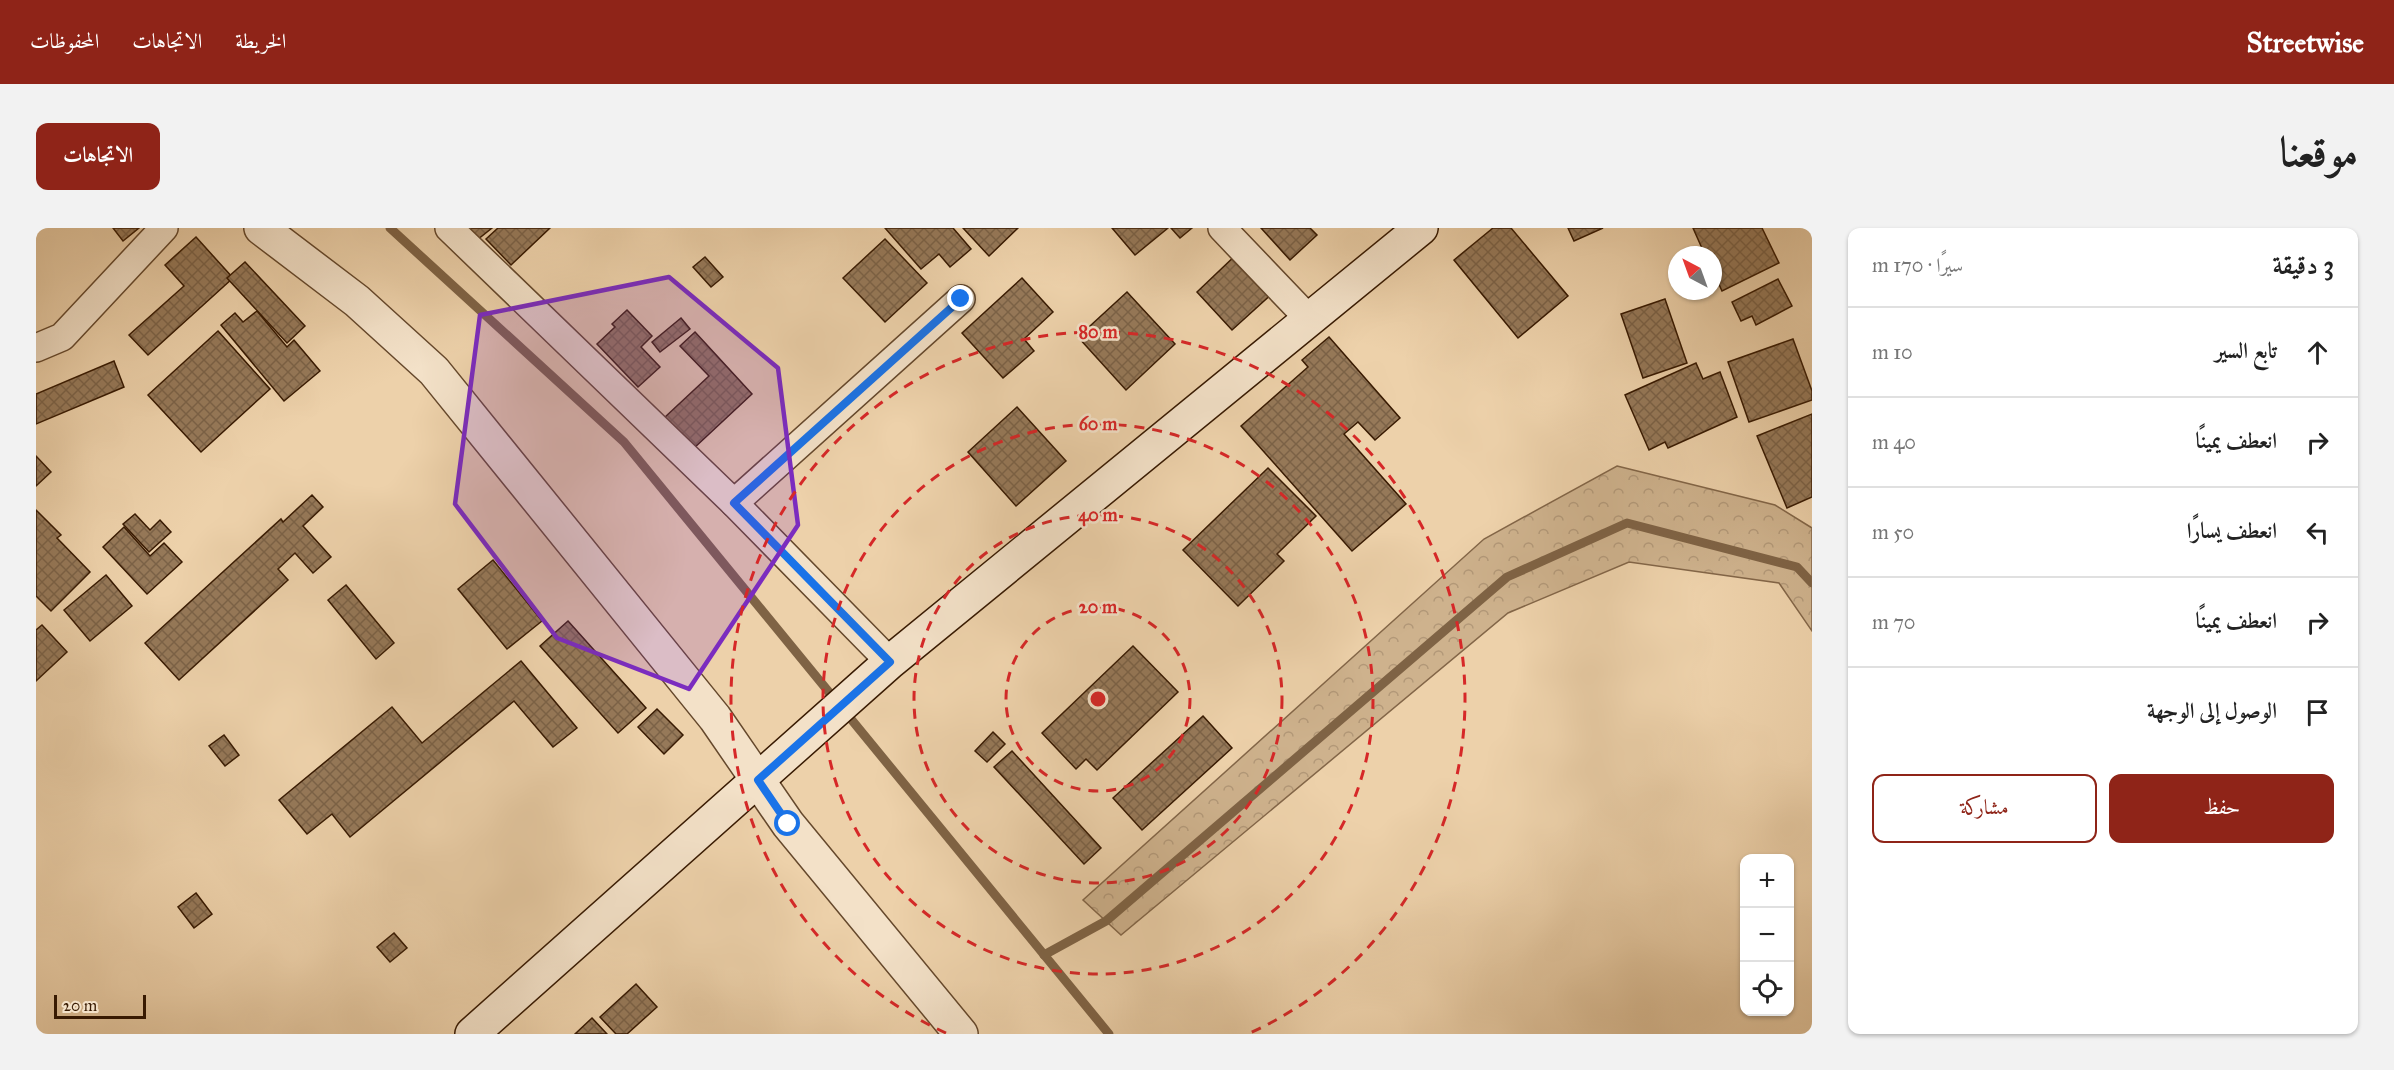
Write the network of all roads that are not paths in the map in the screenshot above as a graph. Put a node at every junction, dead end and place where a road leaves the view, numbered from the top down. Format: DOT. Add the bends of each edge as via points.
graph roads {
  1 [pos="165,228"];
  2 [pos="261,228"];
  3 [pos="449,228"];
  4 [pos="1222,228"];
  5 [pos="1421,228"];
  6 [pos="961,299"];
  7 [pos="1310,320"];
  8 [pos="36,348"];
  9 [pos="734,503"];
  10 [pos="884,667"];
  11 [pos="758,780"];
  12 [pos="472,1034"];
  13 [pos="961,1034"];
  1 -- 8 [label="street" via="62,337"];
  2 -- 11 [label="main road" via="357,301 434,371 715,718"];
  3 -- 9 [label="street"];
  4 -- 7 [label="street"];
  5 -- 7 [label="main road"];
  6 -- 9 [label="street"];
  7 -- 10 [label="main road"];
  9 -- 10 [label="street"];
  10 -- 11 [label="main road"];
  11 -- 12 [label="main road"];
  11 -- 13 [label="main road" via="788,824"];
}
